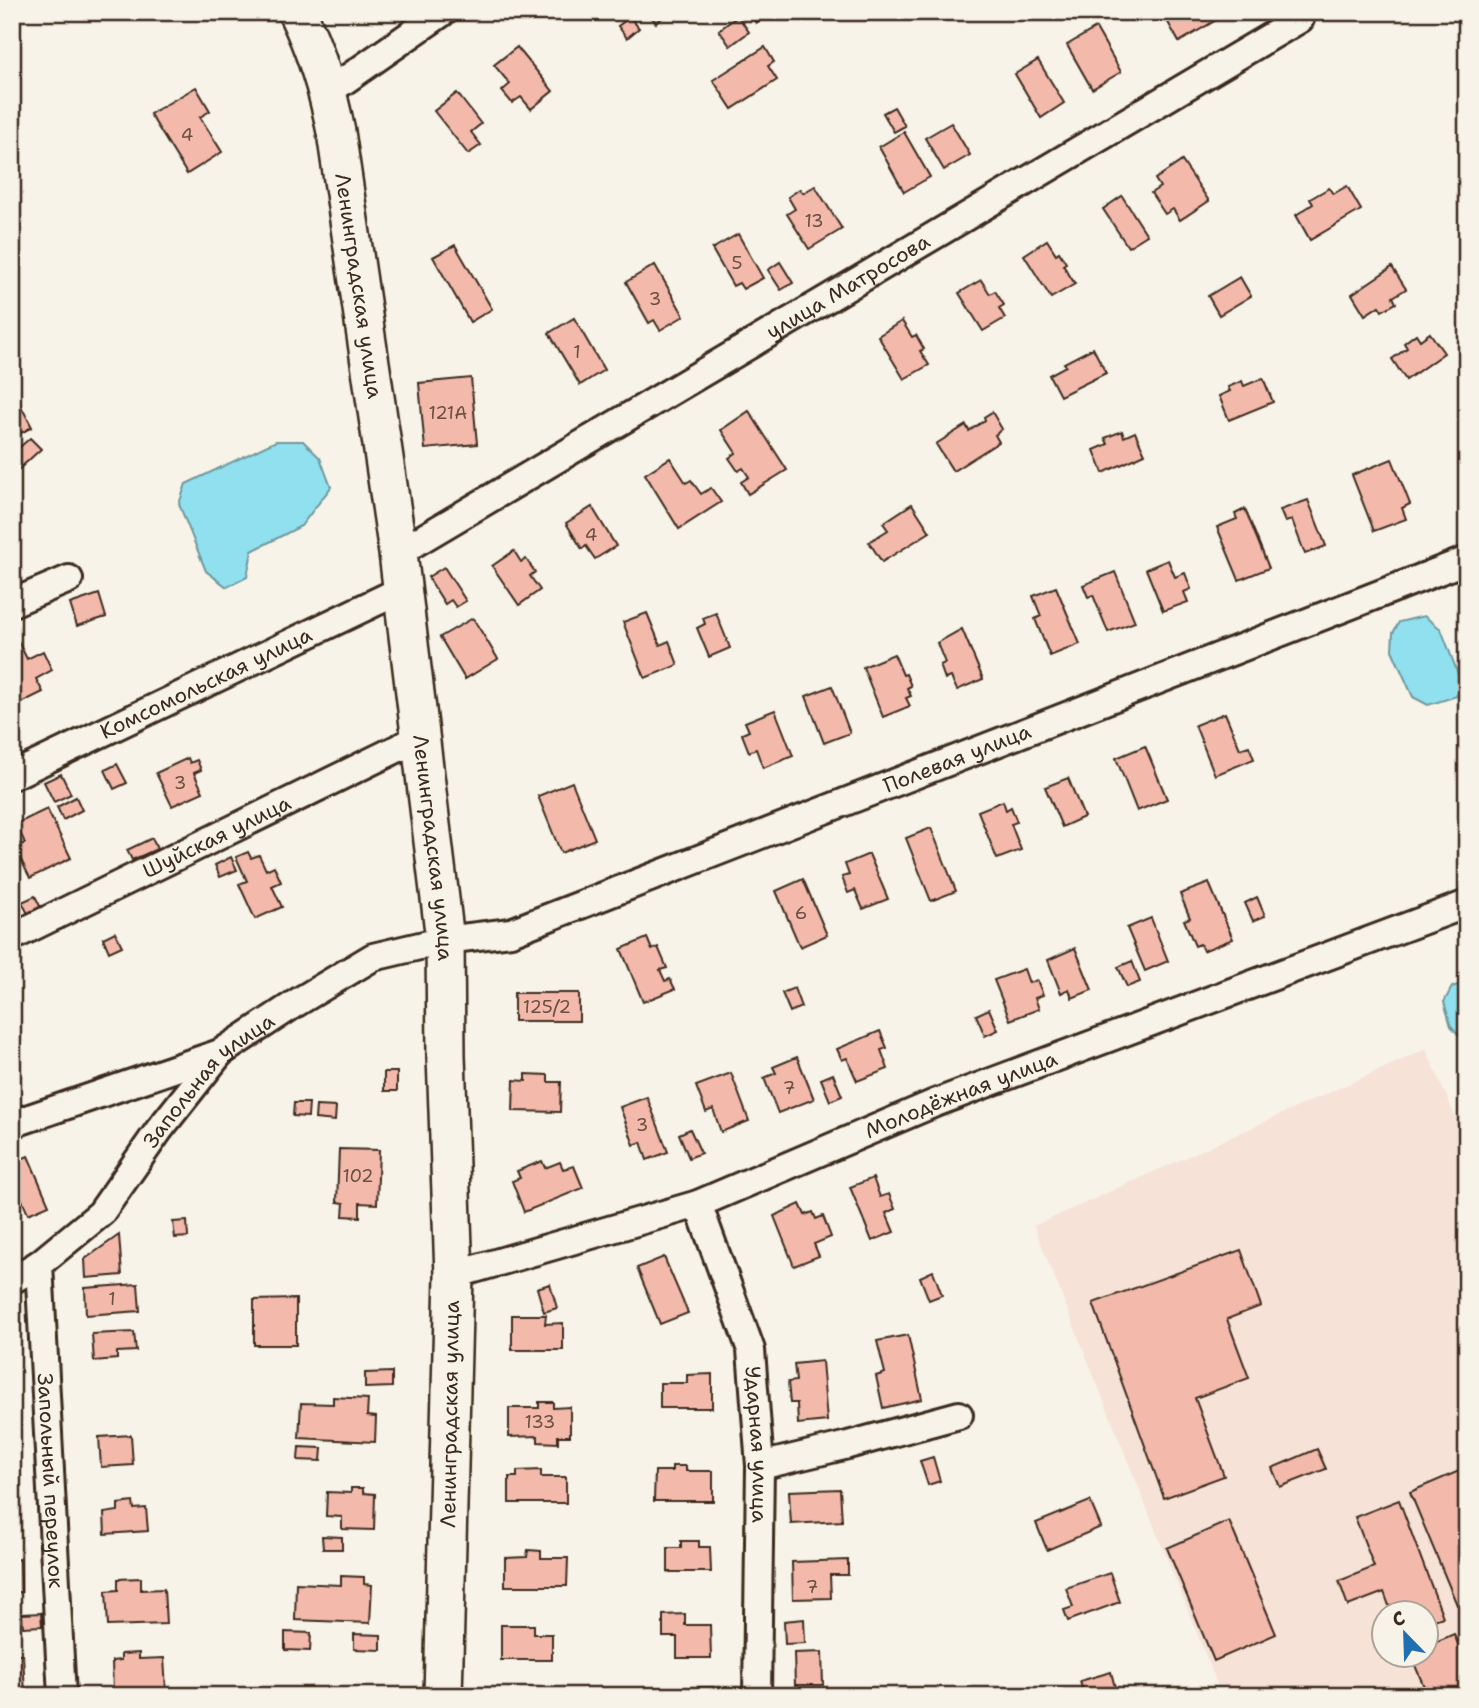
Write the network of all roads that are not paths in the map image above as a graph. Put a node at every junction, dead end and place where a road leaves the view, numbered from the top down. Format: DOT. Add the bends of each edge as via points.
graph roads {
  1 [pos="297,12"];
  2 [pos="443,12"];
  3 [pos="1300,19"];
  4 [pos="328,92"];
  5 [pos="398,553"];
  6 [pos="1467,560"];
  7 [pos="69,579"];
  8 [pos="401,590"];
  9 [pos="12,603"];
  10 [pos="419,738"];
  11 [pos="12,776"];
  12 [pos="1467,904"];
  13 [pos="12,937"];
  14 [pos="445,940"];
  15 [pos="220,1053"];
  16 [pos="12,1124"];
  17 [pos="698,1203"];
  18 [pos="39,1264"];
  19 [pos="454,1275"];
  20 [pos="12,1280"];
  21 [pos="958,1415"];
  22 [pos="760,1466"];
  23 [pos="62,1696"];
  24 [pos="443,1696"];
  25 [pos="757,1696"];
  1 -- 4 [label="street, Ленинградская улица"];
  2 -- 4 [label="street"];
  3 -- 5 [label="street, улица Матросова"];
  4 -- 5 [label="street, Ленинградская улица"];
  5 -- 8 [label="street, Ленинградская улица"];
  6 -- 14 [label="street, Полевая улица" via="511,932"];
  7 -- 9 [label="street"];
  8 -- 10 [label="street, Ленинградская улица"];
  8 -- 11 [label="street, Комсомольская улица"];
  10 -- 13 [label="street, Шуйская улица"];
  10 -- 14 [label="street, Ленинградская улица"];
  12 -- 17 [label="street, Молодёжная улица" via="935,1103"];
  14 -- 15 [label="street, Запольная улица" via="373,957"];
  14 -- 19 [label="street, Ленинградская улица"];
  15 -- 16 [label="street"];
  15 -- 18 [label="street, Запольная улица" via="102,1213"];
  17 -- 19 [label="street, Молодёжная улица"];
  17 -- 22 [label="street, Ударная улица" via="751,1350"];
  18 -- 20 [label="street, Запольная улица"];
  18 -- 23 [label="street, Запольный переулок"];
  19 -- 24 [label="street, Ленинградская улица"];
  21 -- 22 [label="street"];
  22 -- 25 [label="street, Ударная улица"];
}
